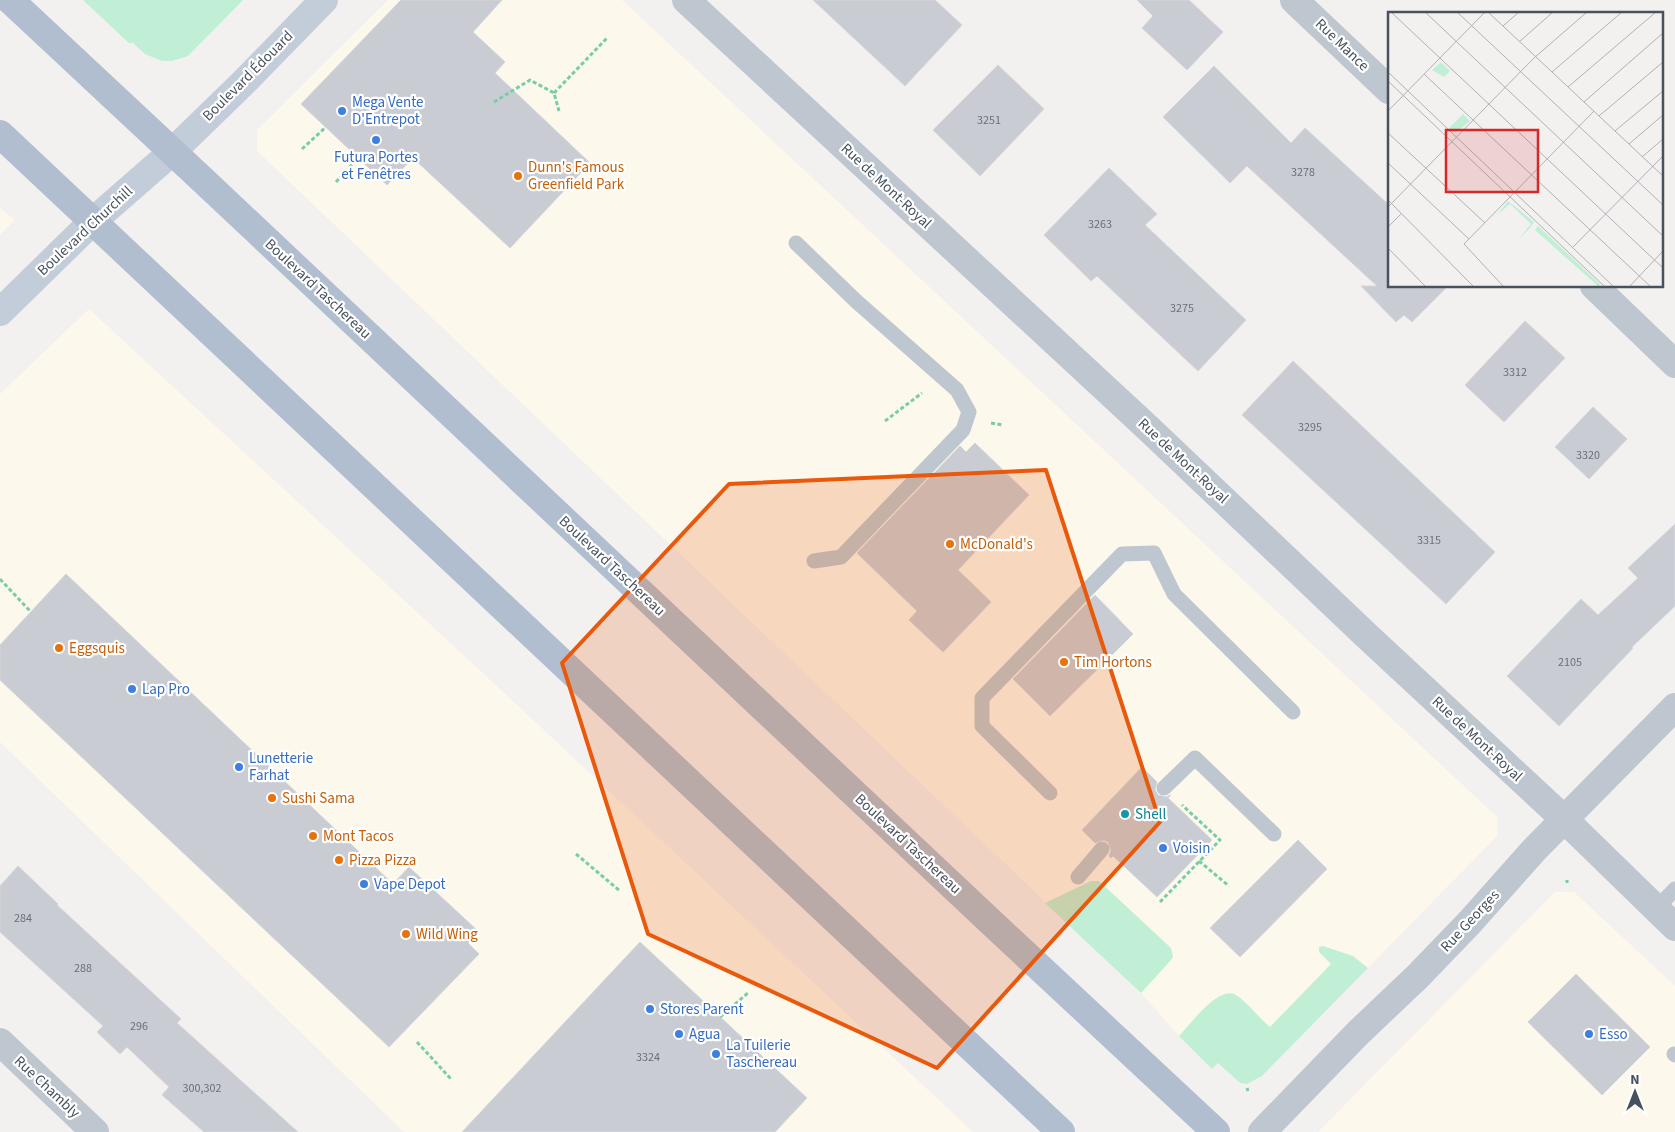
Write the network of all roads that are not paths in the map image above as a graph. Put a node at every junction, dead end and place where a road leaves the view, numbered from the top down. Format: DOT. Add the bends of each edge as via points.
graph roads {
  1 [pos="10,0"];
  2 [pos="324,0"];
  3 [pos="686,0"];
  4 [pos="1294,0"];
  5 [pos="1388,89"];
  6 [pos="0,134"];
  7 [pos="172,152"];
  8 [pos="93,221"];
  9 [pos="796,243"];
  10 [pos="1596,288"];
  11 [pos="0,312"];
  12 [pos="1675,364"];
  13 [pos="814,561"];
  14 [pos="1675,707"];
  15 [pos="1293,712"];
  16 [pos="1164,788"];
  17 [pos="1050,793"];
  18 [pos="1564,819"];
  19 [pos="1274,834"];
  20 [pos="1102,849"];
  21 [pos="1078,878"];
  22 [pos="1675,889"];
  23 [pos="1666,918"];
  24 [pos="0,1042"];
  25 [pos="95,1132"];
  26 [pos="1062,1132"];
  27 [pos="1216,1132"];
  28 [pos="1262,1132"];
  1 -- 7 [label="main road, Boulevard Taschereau"];
  2 -- 7 [label="street, Boulevard Édouard"];
  3 -- 18 [label="street, Rue de Mont-Royal"];
  4 -- 5 [label="street, Rue Mance"];
  6 -- 8 [label="main road"];
  7 -- 8 [label="street, Boulevard Churchill"];
  7 -- 27 [label="main road, Boulevard Taschereau"];
  8 -- 11 [label="street, Boulevard Churchill"];
  8 -- 26 [label="main road"];
  9 -- 13 [label="lane" via="957,390 969,412 964,430 841,557"];
  10 -- 12 [label="street"];
  14 -- 18 [label="street, Rue Georges"];
  15 -- 17 [label="lane" via="1174,594 1154,553 1122,554 982,698 982,726"];
  16 -- 19 [label="lane" via="1195,758"];
  18 -- 23 [label="street, Rue de Mont-Royal"];
  18 -- 28 [label="street, Rue Georges" via="1418,976"];
  20 -- 21 [label="lane"];
  22 -- 23 [label="lane"];
  24 -- 25 [label="street, Rue Chambly"];
}
